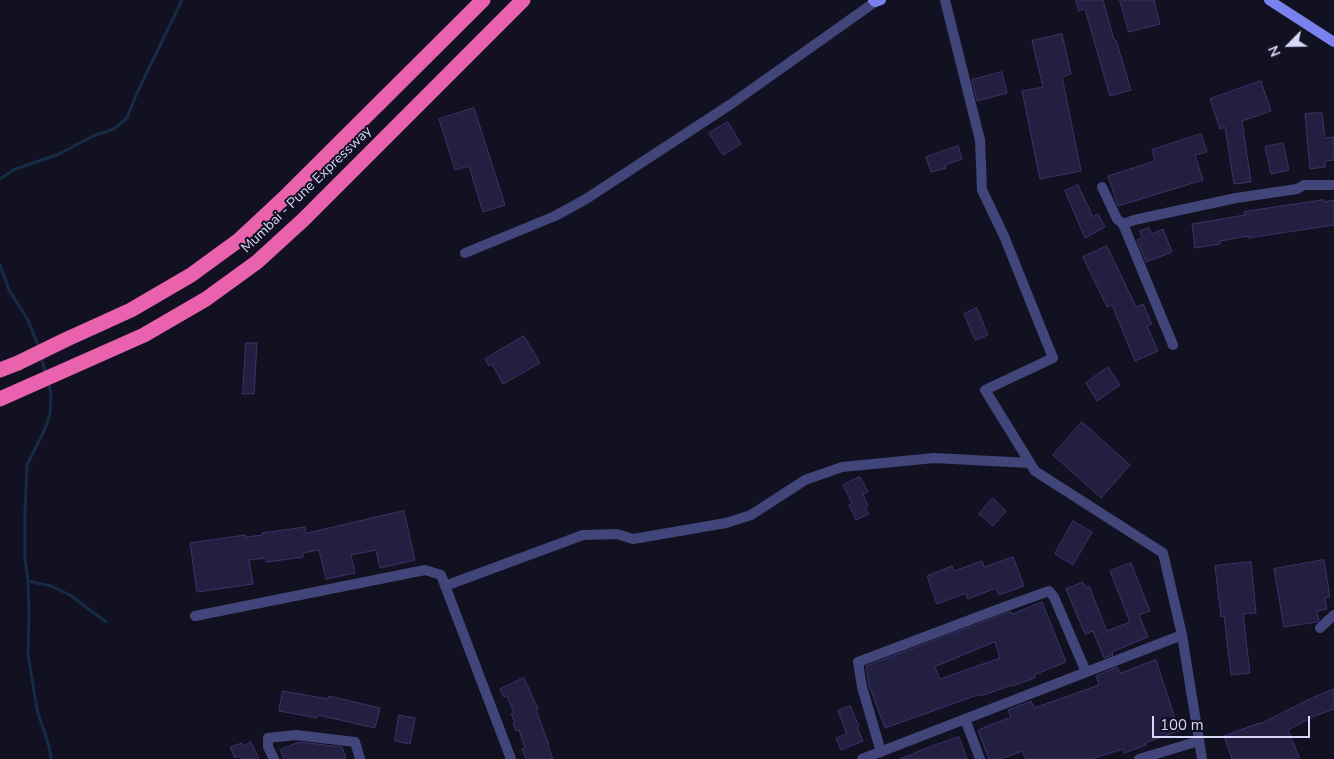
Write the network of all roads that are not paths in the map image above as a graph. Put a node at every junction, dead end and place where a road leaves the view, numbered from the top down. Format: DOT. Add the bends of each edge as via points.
graph roads {
  1 [pos="483,0"];
  2 [pos="523,0"];
  3 [pos="945,0"];
  4 [pos="1269,0"];
  5 [pos="876,1"];
  6 [pos="1334,42"];
  7 [pos="1334,184"];
  8 [pos="1102,187"];
  9 [pos="1123,224"];
  10 [pos="465,253"];
  11 [pos="1173,345"];
  12 [pos="0,370"];
  13 [pos="0,399"];
  14 [pos="1030,463"];
  15 [pos="445,586"];
  16 [pos="1334,615"];
  17 [pos="195,616"];
  18 [pos="1320,628"];
  19 [pos="1182,635"];
  20 [pos="1086,672"];
  21 [pos="965,719"];
  22 [pos="1199,741"];
  23 [pos="881,752"];
  24 [pos="274,759"];
  25 [pos="360,759"];
  26 [pos="511,759"];
  27 [pos="862,759"];
  28 [pos="980,759"];
  29 [pos="1139,759"];
  30 [pos="1202,759"];
  1 -- 12 [label="highway, Mumbai - Pune Expressway" via="239,240 191,276 132,310"];
  2 -- 13 [label="highway, Mumbai - Pune Expressway" via="303,220 256,262 206,299 144,335"];
  3 -- 14 [label="street" via="980,140 982,190 1053,358 985,390"];
  4 -- 6 [label="street"];
  5 -- 10 [label="street" via="731,104 586,200"];
  7 -- 9 [label="street" via="1304,185"];
  8 -- 9 [label="street" via="1117,219"];
  9 -- 11 [label="street"];
  14 -- 15 [label="street" via="934,458 842,467 805,480 752,515 726,523 633,539 617,534 583,535"];
  14 -- 19 [label="street" via="1035,472 1162,553"];
  15 -- 17 [label="street" via="441,575 425,570"];
  15 -- 26 [label="street"];
  16 -- 18 [label="street"];
  19 -- 20 [label="street"];
  19 -- 22 [label="street"];
  20 -- 21 [label="street"];
  20 -- 23 [label="street" via="1049,591 858,662"];
  21 -- 23 [label="street"];
  21 -- 28 [label="street"];
  22 -- 29 [label="street"];
  22 -- 30 [label="street"];
  23 -- 27 [label="street"];
  24 -- 25 [label="street" via="268,738 296,735 355,742"];
}
